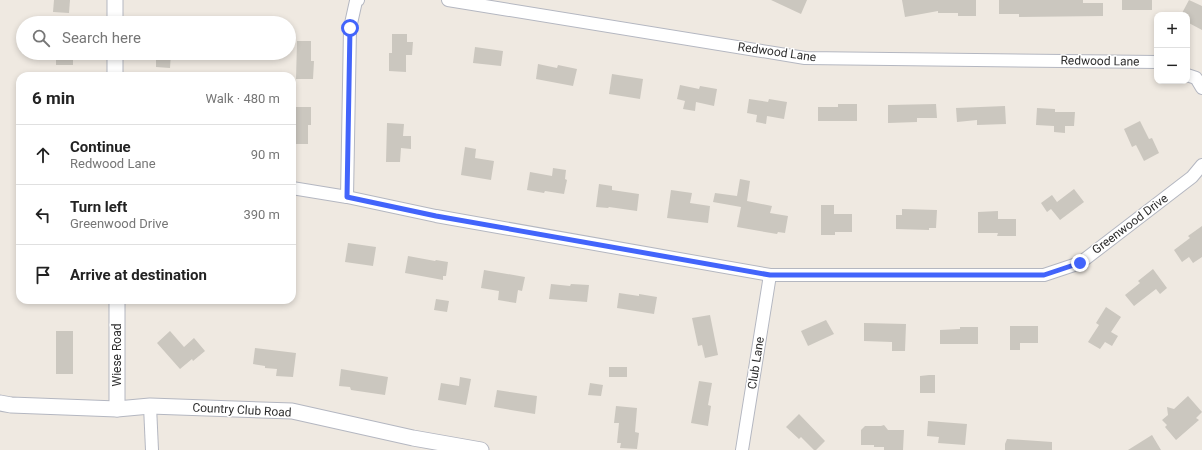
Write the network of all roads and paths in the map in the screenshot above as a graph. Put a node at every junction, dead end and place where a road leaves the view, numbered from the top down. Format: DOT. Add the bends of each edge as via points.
graph roads {
  1 [pos="115,0"];
  2 [pos="358,0"];
  3 [pos="448,0"];
  4 [pos="115,16"];
  5 [pos="115,60"];
  6 [pos="1154,62"];
  7 [pos="115,72"];
  8 [pos="1190,75"];
  9 [pos="1202,88"];
  10 [pos="1202,165"];
  11 [pos="296,189"];
  12 [pos="347,197"];
  13 [pos="770,275"];
  14 [pos="117,304"];
  15 [pos="0,403"];
  16 [pos="150,406"];
  17 [pos="117,409"];
  18 [pos="152,450"];
  19 [pos="481,450"];
  20 [pos="742,450"];
  1 -- 4 [label="street"];
  2 -- 12 [label="street" via="350,28"];
  3 -- 6 [label="street, Redwood Lane" via="806,58"];
  5 -- 7 [label="street"];
  8 -- 9 [label="street" via="1196,78"];
  10 -- 13 [label="street, Greenwood Drive" via="1192,177 1080,263 1044,275"];
  11 -- 12 [label="street, Greenwood Drive"];
  12 -- 13 [label="street, Greenwood Drive" via="436,216"];
  13 -- 20 [label="street, Club Lane"];
  14 -- 17 [label="street, Wiese Road"];
  15 -- 17 [label="street, Country Club Road"];
  16 -- 17 [label="street, Country Club Road"];
  16 -- 18 [label="street"];
  16 -- 19 [label="street, Country Club Road" via="292,411"];
}
